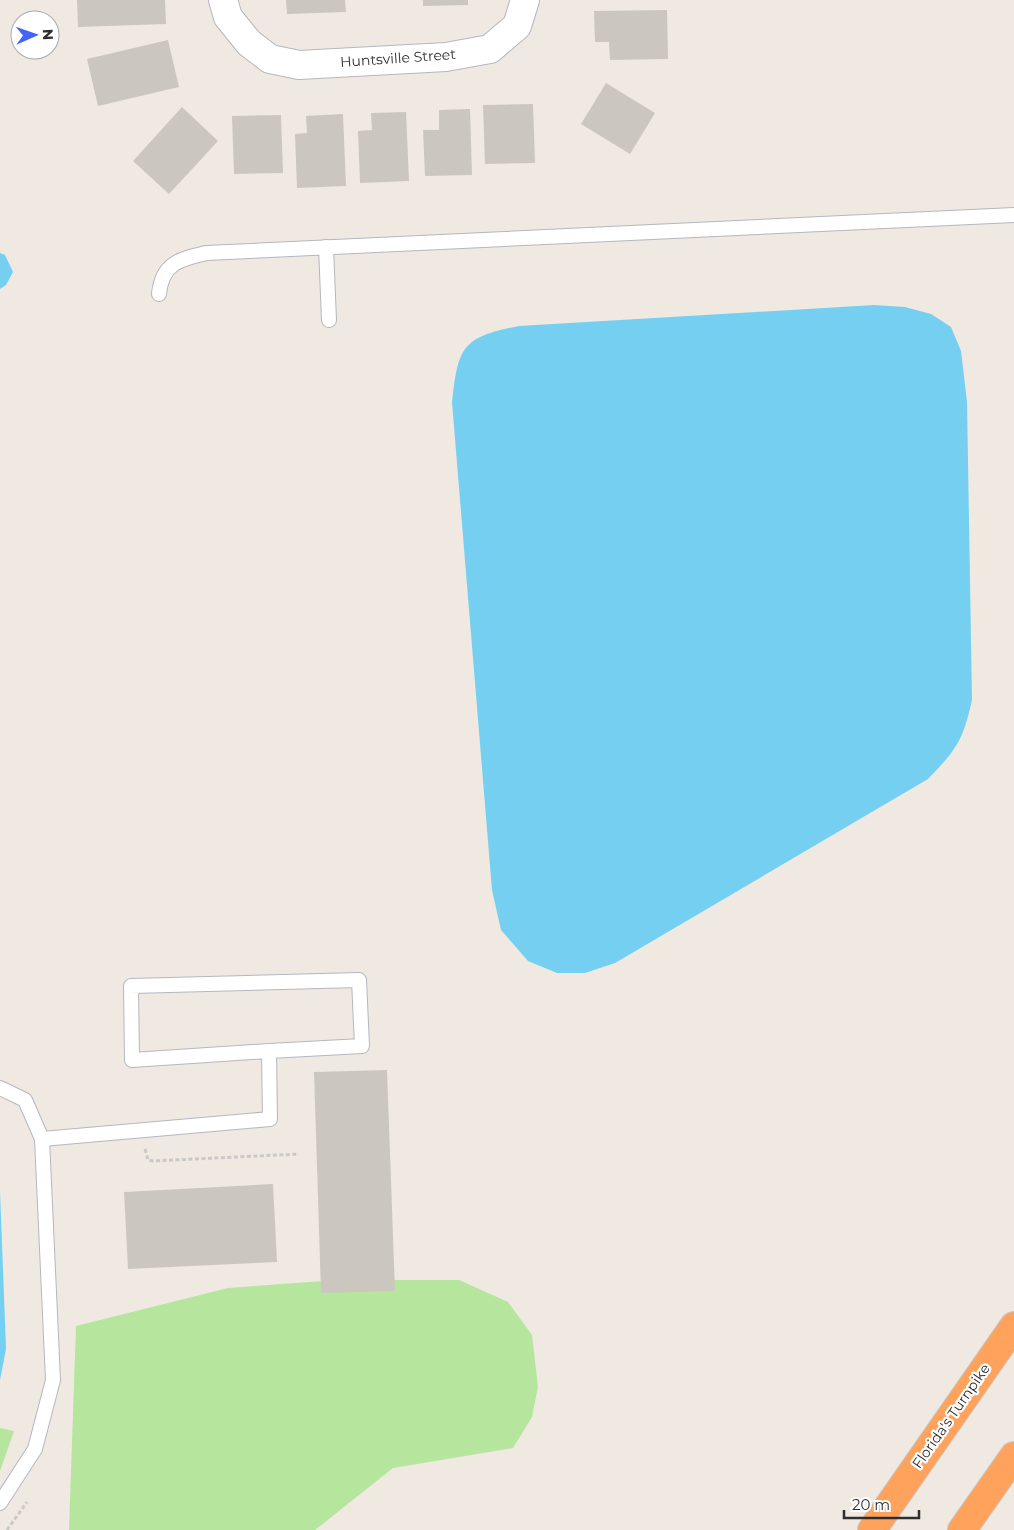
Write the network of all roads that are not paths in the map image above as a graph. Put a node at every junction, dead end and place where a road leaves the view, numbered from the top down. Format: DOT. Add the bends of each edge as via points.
graph roads {
  1 [pos="223,0"];
  2 [pos="525,0"];
  3 [pos="1014,215"];
  4 [pos="326,247"];
  5 [pos="159,294"];
  6 [pos="329,320"];
  7 [pos="269,1051"];
  8 [pos="0,1088"];
  9 [pos="42,1139"];
  10 [pos="1014,1326"];
  11 [pos="1014,1456"];
  12 [pos="0,1503"];
  13 [pos="872,1530"];
  14 [pos="962,1530"];
  1 -- 2 [label="street, Huntsville Street" via="228,17 249,43 270,59 299,65 446,57 490,49 517,26"];
  3 -- 4 [label="lane"];
  4 -- 5 [label="lane" via="206,253 180,259 167,270 160,282"];
  4 -- 6 [label="lane"];
  7 -- 7 [label="lane" via="362,1046 359,980 131,986 132,1060"];
  7 -- 9 [label="lane" via="270,1119"];
  8 -- 9 [label="lane" via="25,1100"];
  9 -- 12 [label="lane" via="52,1380 35,1449"];
  10 -- 13 [label="highway, Florida's Turnpike"];
  11 -- 14 [label="highway"];
}
